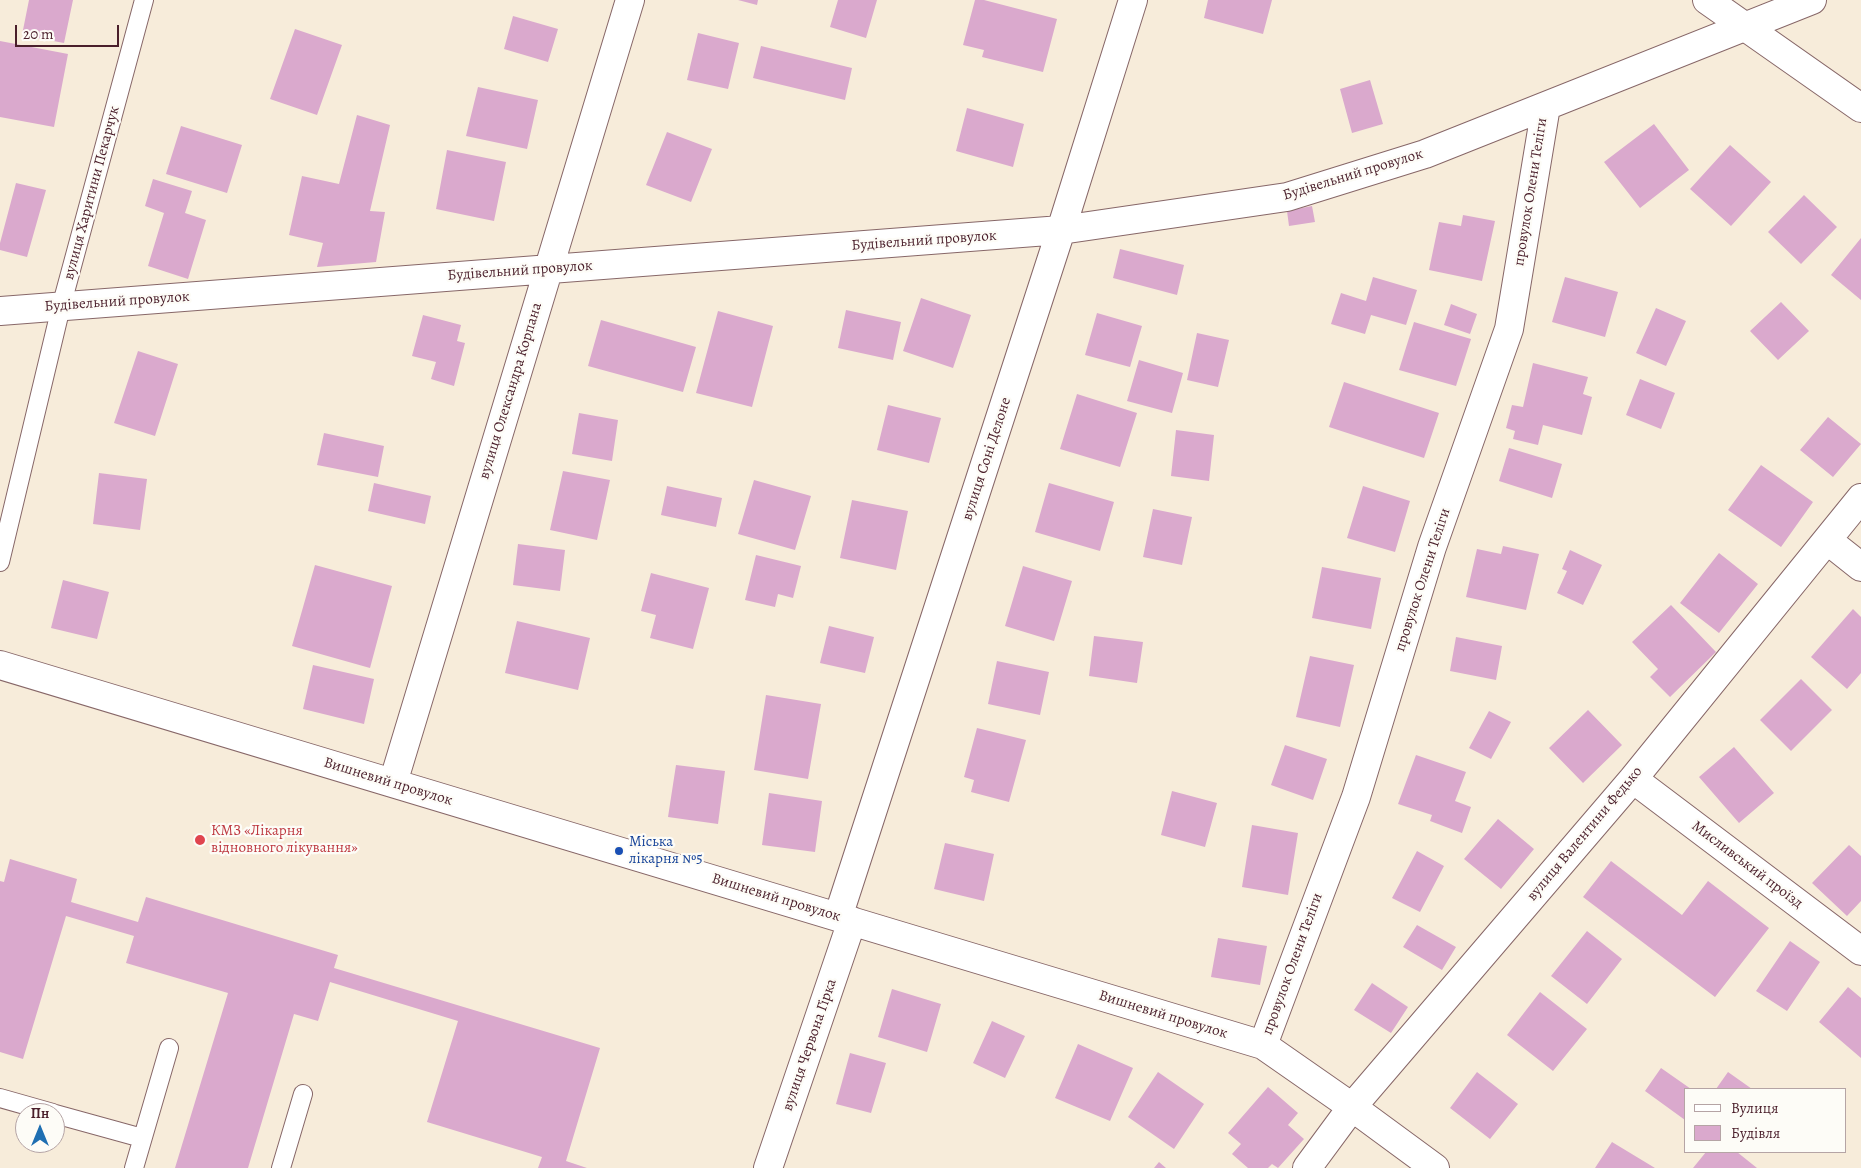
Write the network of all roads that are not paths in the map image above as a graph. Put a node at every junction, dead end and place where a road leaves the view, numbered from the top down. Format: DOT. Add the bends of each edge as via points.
graph roads {
  1 [pos="144,0"];
  2 [pos="630,0"];
  3 [pos="1133,0"];
  4 [pos="1707,0"];
  5 [pos="1812,0"];
  6 [pos="1744,27"];
  7 [pos="1546,106"];
  8 [pos="1861,108"];
  9 [pos="1061,230"];
  10 [pos="547,269"];
  11 [pos="61,307"];
  12 [pos="0,311"];
  13 [pos="1861,498"];
  14 [pos="1826,540"];
  15 [pos="0,562"];
  16 [pos="1861,567"];
  17 [pos="0,665"];
  18 [pos="1633,779"];
  19 [pos="393,783"];
  20 [pos="845,919"];
  21 [pos="1861,951"];
  22 [pos="1263,1045"];
  23 [pos="169,1048"];
  24 [pos="303,1094"];
  25 [pos="0,1098"];
  26 [pos="18,1103"];
  27 [pos="1352,1107"];
  28 [pos="65,1116"];
  29 [pos="142,1138"];
  30 [pos="134,1168"];
  31 [pos="281,1168"];
  32 [pos="768,1168"];
  33 [pos="1307,1168"];
  34 [pos="1435,1168"];
  1 -- 11 [label="lane, вулиця Харитини Пекарчук"];
  2 -- 10 [label="street, вулиця Олександра Корпана"];
  3 -- 9 [label="street, вулиця Соні Делоне"];
  4 -- 6 [label="street"];
  5 -- 6 [label="street, Будівельний провулок"];
  6 -- 7 [label="street, Будівельний провулок"];
  6 -- 8 [label="street"];
  7 -- 9 [label="street, Будівельний провулок" via="1425,154 1287,197"];
  7 -- 22 [label="street, провулок Олени Теліги" via="1509,329 1432,547 1356,797"];
  9 -- 10 [label="street, Будівельний провулок"];
  9 -- 20 [label="street, вулиця Соні Делоне"];
  10 -- 11 [label="street, Будівельний провулок"];
  10 -- 19 [label="street, вулиця Олександра Корпана"];
  11 -- 12 [label="street, Будівельний провулок"];
  11 -- 15 [label="lane, вулиця Харитини Пекарчук"];
  13 -- 14 [label="street, вулиця Валентини Федько"];
  14 -- 16 [label="street"];
  14 -- 18 [label="street, вулиця Валентини Федько"];
  17 -- 19 [label="street, Вишневий провулок"];
  18 -- 21 [label="street, Мисливський проїзд"];
  18 -- 27 [label="street, вулиця Валентини Федько"];
  19 -- 20 [label="street, Вишневий провулок"];
  20 -- 22 [label="street, Вишневий провулок"];
  20 -- 32 [label="street, вулиця Червона Гірка"];
  22 -- 27 [label="street, Вишневий провулок"];
  23 -- 29 [label="lane"];
  24 -- 31 [label="lane"];
  25 -- 26 [label="lane"];
  27 -- 33 [label="street, вулиця Валентини Федько"];
  27 -- 34 [label="street, Вишневий провулок"];
  28 -- 29 [label="lane"];
  29 -- 30 [label="lane"];
}
